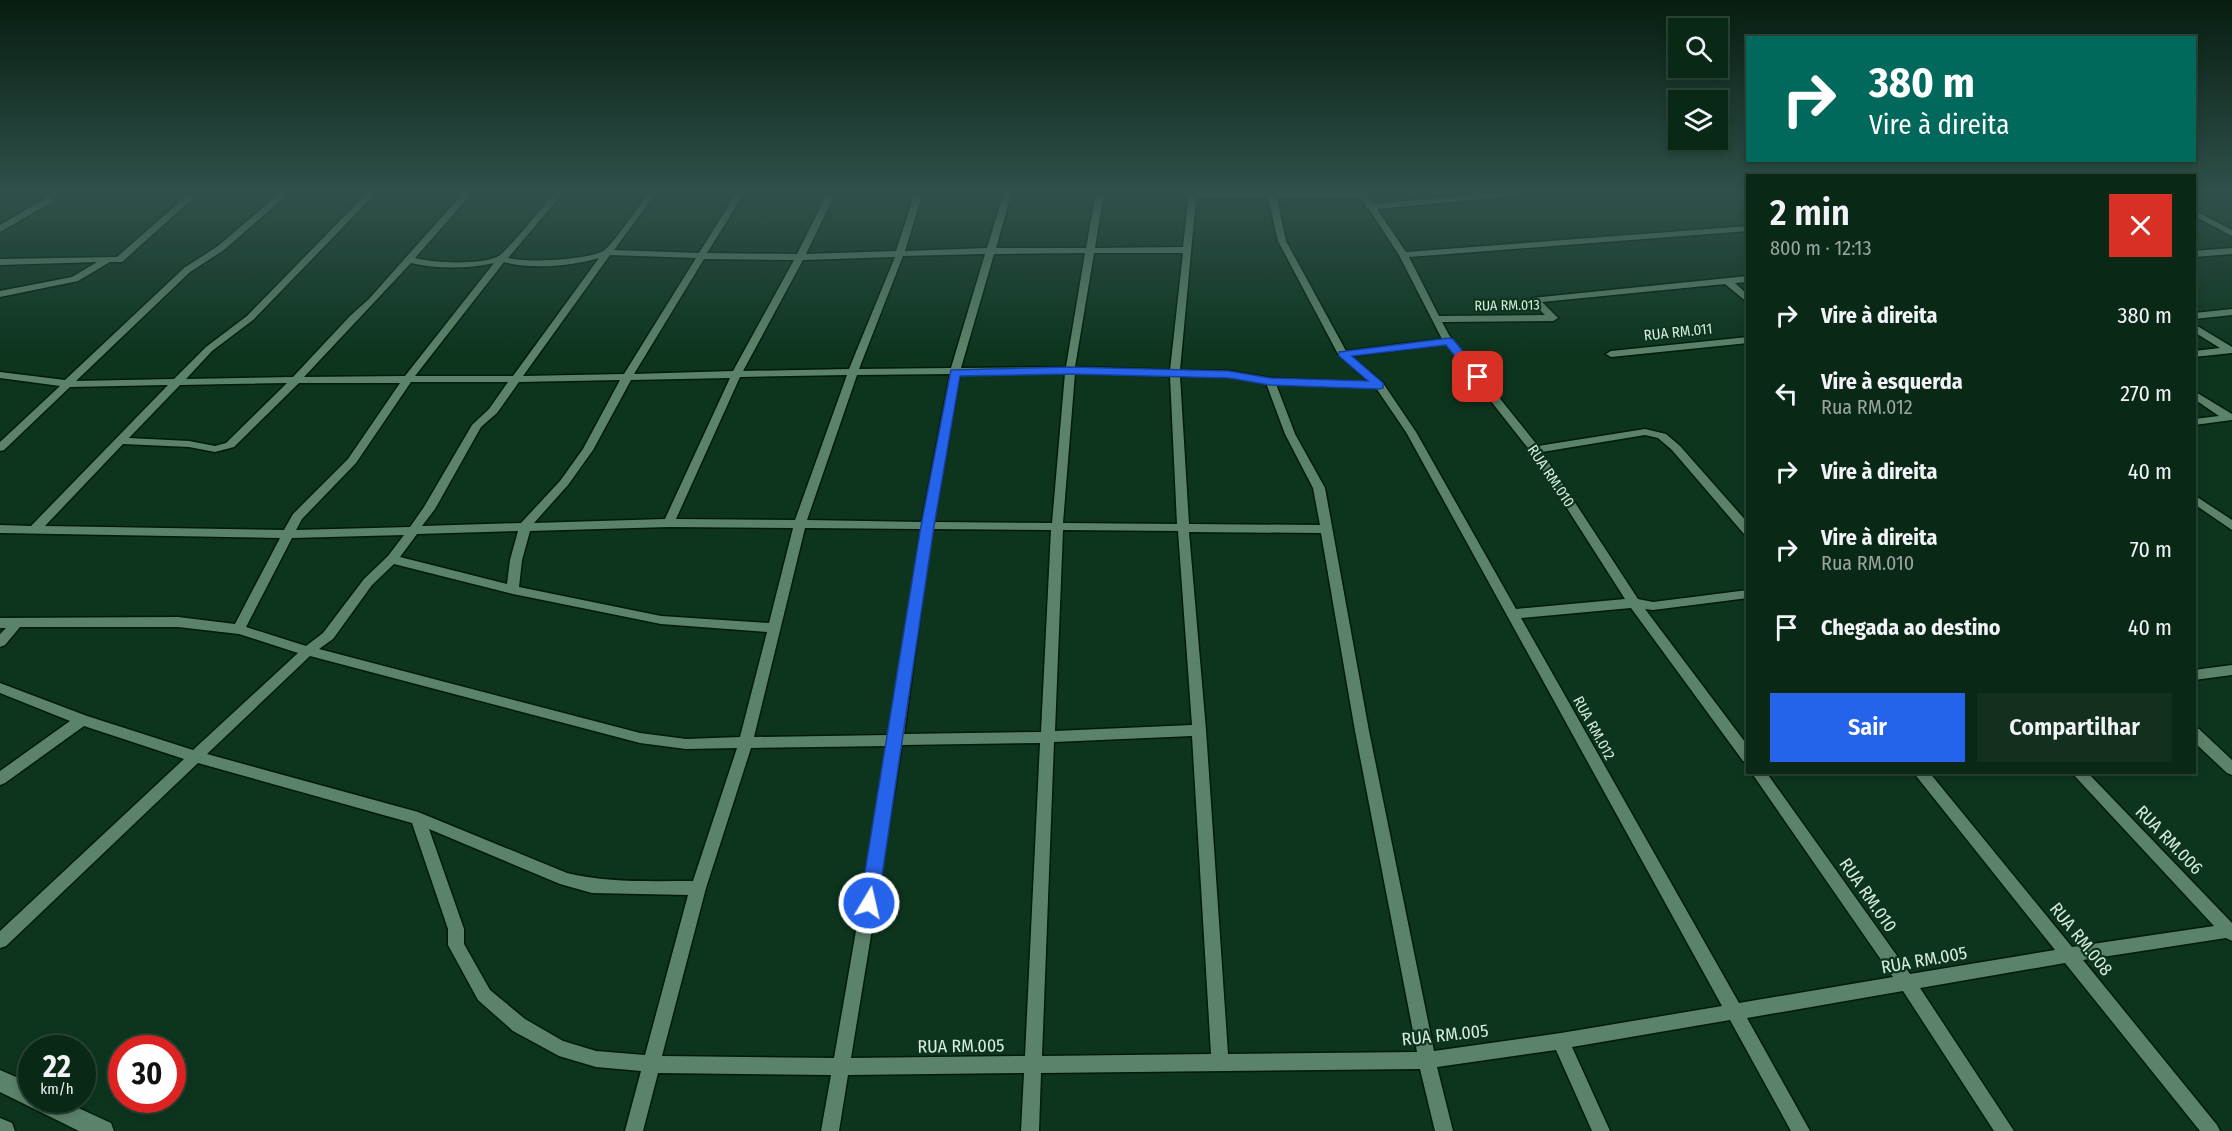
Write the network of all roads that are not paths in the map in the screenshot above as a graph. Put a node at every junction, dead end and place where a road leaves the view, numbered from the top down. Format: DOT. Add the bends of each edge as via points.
graph roads {
  1 [pos="137,245"];
  2 [pos="225,245"];
  3 [pos="321,245"];
  4 [pos="423,245"];
  5 [pos="514,245"];
  6 [pos="613,245"];
  7 [pos="708,245"];
  8 [pos="805,245"];
  9 [pos="903,245"];
  10 [pos="991,245"];
  11 [pos="1093,245"];
  12 [pos="1188,245"];
  13 [pos="1284,245"];
  14 [pos="1396,245"];
  15 [pos="1534,245"];
  16 [pos="1092,249"];
  17 [pos="1188,250"];
  18 [pos="989,251"];
  19 [pos="2232,251"];
  20 [pos="608,252"];
  21 [pos="900,254"];
  22 [pos="2196,254"];
  23 [pos="1403,255"];
  24 [pos="701,256"];
  25 [pos="800,256"];
  26 [pos="502,259"];
  27 [pos="108,260"];
  28 [pos="410,260"];
  29 [pos="0,262"];
  30 [pos="1746,279"];
  31 [pos="1728,281"];
  32 [pos="0,294"];
  33 [pos="1746,298"];
  34 [pos="2232,312"];
  35 [pos="2196,316"];
  36 [pos="1438,319"];
  37 [pos="2196,328"];
  38 [pos="1746,340"];
  39 [pos="1449,341"];
  40 [pos="2231,350"];
  41 [pos="1343,354"];
  42 [pos="1611,354"];
  43 [pos="2196,354"];
  44 [pos="1070,370"];
  45 [pos="854,372"];
  46 [pos="955,372"];
  47 [pos="1175,373"];
  48 [pos="0,375"];
  49 [pos="628,375"];
  50 [pos="736,375"];
  51 [pos="408,379"];
  52 [pos="515,379"];
  53 [pos="296,380"];
  54 [pos="1270,381"];
  55 [pos="179,382"];
  56 [pos="70,384"];
  57 [pos="1379,385"];
  58 [pos="2196,395"];
  59 [pos="2230,417"];
  60 [pos="2196,422"];
  61 [pos="121,441"];
  62 [pos="0,448"];
  63 [pos="1534,450"];
  64 [pos="2196,499"];
  65 [pos="669,523"];
  66 [pos="800,523"];
  67 [pos="525,525"];
  68 [pos="2231,525"];
  69 [pos="927,526"];
  70 [pos="1057,526"];
  71 [pos="1183,527"];
  72 [pos="0,529"];
  73 [pos="35,529"];
  74 [pos="415,529"];
  75 [pos="1327,529"];
  76 [pos="1746,529"];
  77 [pos="290,534"];
  78 [pos="392,560"];
  79 [pos="513,590"];
  80 [pos="1746,594"];
  81 [pos="1634,603"];
  82 [pos="1511,615"];
  83 [pos="0,623"];
  84 [pos="17,623"];
  85 [pos="774,628"];
  86 [pos="238,629"];
  87 [pos="0,642"];
  88 [pos="308,651"];
  89 [pos="2232,670"];
  90 [pos="2196,675"];
  91 [pos="0,688"];
  92 [pos="82,720"];
  93 [pos="1199,730"];
  94 [pos="2196,735"];
  95 [pos="1048,737"];
  96 [pos="896,740"];
  97 [pos="746,742"];
  98 [pos="1745,749"];
  99 [pos="196,757"];
  100 [pos="2232,769"];
  101 [pos="1759,774"];
  102 [pos="1922,774"];
  103 [pos="2080,774"];
  104 [pos="0,779"];
  105 [pos="418,819"];
  106 [pos="698,888"];
  107 [pos="2231,932"];
  108 [pos="0,941"];
  109 [pos="2070,955"];
  110 [pos="1906,982"];
  111 [pos="1734,1012"];
  112 [pos="1561,1041"];
  113 [pos="1427,1060"];
  114 [pos="1220,1062"];
  115 [pos="653,1064"];
  116 [pos="1033,1065"];
  117 [pos="843,1067"];
  118 [pos="0,1081"];
  119 [pos="18,1089"];
  120 [pos="65,1113"];
  121 [pos="103,1131"];
  122 [pos="633,1131"];
  123 [pos="830,1131"];
  124 [pos="1030,1131"];
  125 [pos="1443,1131"];
  126 [pos="1601,1131"];
  127 [pos="1801,1131"];
  128 [pos="2005,1131"];
  129 [pos="2211,1131"];
  1 -- 27 [label="street" via="119,260"];
  2 -- 56 [label="street" via="187,270"];
  3 -- 55 [label="street" via="250,318 210,349"];
  4 -- 28 [label="street"];
  5 -- 26 [label="street"];
  6 -- 20 [label="street"];
  7 -- 24 [label="street"];
  8 -- 25 [label="street"];
  9 -- 21 [label="street"];
  10 -- 18 [label="street"];
  11 -- 16 [label="street"];
  12 -- 17 [label="street"];
  13 -- 41 [label="street"];
  14 -- 23 [label="street, RUA RM.010"];
  15 -- 23 [label="street"];
  16 -- 17 [label="street"];
  16 -- 18 [label="street"];
  16 -- 44 [label="street"];
  17 -- 47 [label="street"];
  18 -- 21 [label="street"];
  18 -- 46 [label="street"];
  19 -- 22 [label="street"];
  20 -- 24 [label="street"];
  20 -- 26 [label="street" via="548,263"];
  20 -- 52 [label="street"];
  21 -- 25 [label="street"];
  21 -- 45 [label="street"];
  23 -- 36 [label="street, RUA RM.010"];
  24 -- 25 [label="street"];
  24 -- 49 [label="street"];
  25 -- 50 [label="street"];
  26 -- 28 [label="street" via="478,264"];
  26 -- 51 [label="street"];
  27 -- 29 [label="street"];
  27 -- 32 [label="street" via="75,279"];
  28 -- 53 [label="street"];
  30 -- 31 [label="street, RUA RM.013"];
  31 -- 33 [label="street"];
  31 -- 36 [label="street, RUA RM.013" via="1535,300 1553,318"];
  34 -- 35 [label="street"];
  36 -- 39 [label="street, RUA RM.010"];
  37 -- 40 [label="street"];
  38 -- 42 [label="street, RUA RM.011"];
  39 -- 41 [label="street"];
  39 -- 63 [label="street, RUA RM.010"];
  40 -- 43 [label="street"];
  41 -- 57 [label="street, RUA RM.012"];
  44 -- 46 [label="street"];
  44 -- 47 [label="street"];
  44 -- 70 [label="street"];
  45 -- 46 [label="street"];
  45 -- 50 [label="street"];
  45 -- 66 [label="street"];
  46 -- 69 [label="street"];
  47 -- 54 [label="street" via="1229,374"];
  47 -- 71 [label="street"];
  48 -- 56 [label="street"];
  49 -- 50 [label="street"];
  49 -- 52 [label="street"];
  49 -- 67 [label="street" via="588,450"];
  50 -- 65 [label="street"];
  51 -- 52 [label="street"];
  51 -- 53 [label="street"];
  51 -- 77 [label="street" via="352,461 297,517"];
  52 -- 74 [label="street" via="493,411 477,425"];
  53 -- 55 [label="street"];
  53 -- 61 [label="street" via="236,440 222,448"];
  54 -- 57 [label="street"];
  54 -- 75 [label="street" via="1290,434 1319,488"];
  55 -- 56 [label="street"];
  55 -- 61 [label="street"];
  56 -- 62 [label="street"];
  57 -- 82 [label="street, RUA RM.012" via="1411,432"];
  58 -- 59 [label="street"];
  59 -- 60 [label="street"];
  61 -- 73 [label="street"];
  63 -- 76 [label="street" via="1646,432 1662,436"];
  63 -- 81 [label="street, RUA RM.010"];
  64 -- 68 [label="street"];
  65 -- 66 [label="street"];
  65 -- 67 [label="street"];
  66 -- 69 [label="street"];
  66 -- 85 [label="street"];
  67 -- 74 [label="street"];
  67 -- 79 [label="street"];
  69 -- 70 [label="street"];
  69 -- 96 [label="street"];
  70 -- 71 [label="street"];
  70 -- 95 [label="street"];
  71 -- 75 [label="street"];
  71 -- 93 [label="street"];
  72 -- 73 [label="street"];
  73 -- 77 [label="street"];
  74 -- 77 [label="street"];
  74 -- 78 [label="street"];
  75 -- 113 [label="street"];
  77 -- 86 [label="street"];
  78 -- 79 [label="street"];
  78 -- 88 [label="street" via="368,582 328,636"];
  79 -- 85 [label="street" via="661,620"];
  80 -- 81 [label="street" via="1653,606"];
  81 -- 82 [label="street"];
  81 -- 98 [label="street, RUA RM.010"];
  82 -- 111 [label="street, RUA RM.012"];
  83 -- 84 [label="street"];
  84 -- 86 [label="street" via="178,622"];
  84 -- 87 [label="street"];
  85 -- 97 [label="street"];
  86 -- 88 [label="street"];
  88 -- 97 [label="street" via="640,738 686,744"];
  88 -- 99 [label="street"];
  89 -- 90 [label="street"];
  91 -- 92 [label="street"];
  92 -- 99 [label="street"];
  92 -- 104 [label="street"];
  93 -- 95 [label="street"];
  93 -- 114 [label="street"];
  94 -- 100 [label="street"];
  95 -- 96 [label="street"];
  95 -- 116 [label="street"];
  96 -- 97 [label="street"];
  96 -- 117 [label="street"];
  97 -- 106 [label="street"];
  99 -- 105 [label="street"];
  99 -- 108 [label="street"];
  101 -- 110 [label="street, RUA RM.010"];
  102 -- 109 [label="street, RUA RM.008"];
  103 -- 107 [label="street, RUA RM.006"];
  105 -- 106 [label="street" via="565,879 592,886"];
  105 -- 115 [label="street, RUA RM.005" via="456,929 456,945 484,995 519,1025 559,1048 596,1059"];
  106 -- 115 [label="street"];
  107 -- 109 [label="street, RUA RM.005"];
  109 -- 110 [label="street, RUA RM.005"];
  109 -- 129 [label="street, RUA RM.008"];
  110 -- 111 [label="street, RUA RM.005"];
  110 -- 128 [label="street, RUA RM.010"];
  111 -- 112 [label="street, RUA RM.005"];
  111 -- 127 [label="street, RUA RM.012"];
  112 -- 113 [label="street, RUA RM.005"];
  112 -- 126 [label="street"];
  113 -- 114 [label="street, RUA RM.005"];
  113 -- 125 [label="street"];
  114 -- 116 [label="street, RUA RM.005"];
  115 -- 117 [label="street, RUA RM.005"];
  115 -- 122 [label="street"];
  116 -- 117 [label="street, RUA RM.005"];
  116 -- 124 [label="street"];
  117 -- 123 [label="street"];
  118 -- 119 [label="street"];
  120 -- 121 [label="street"];
}
